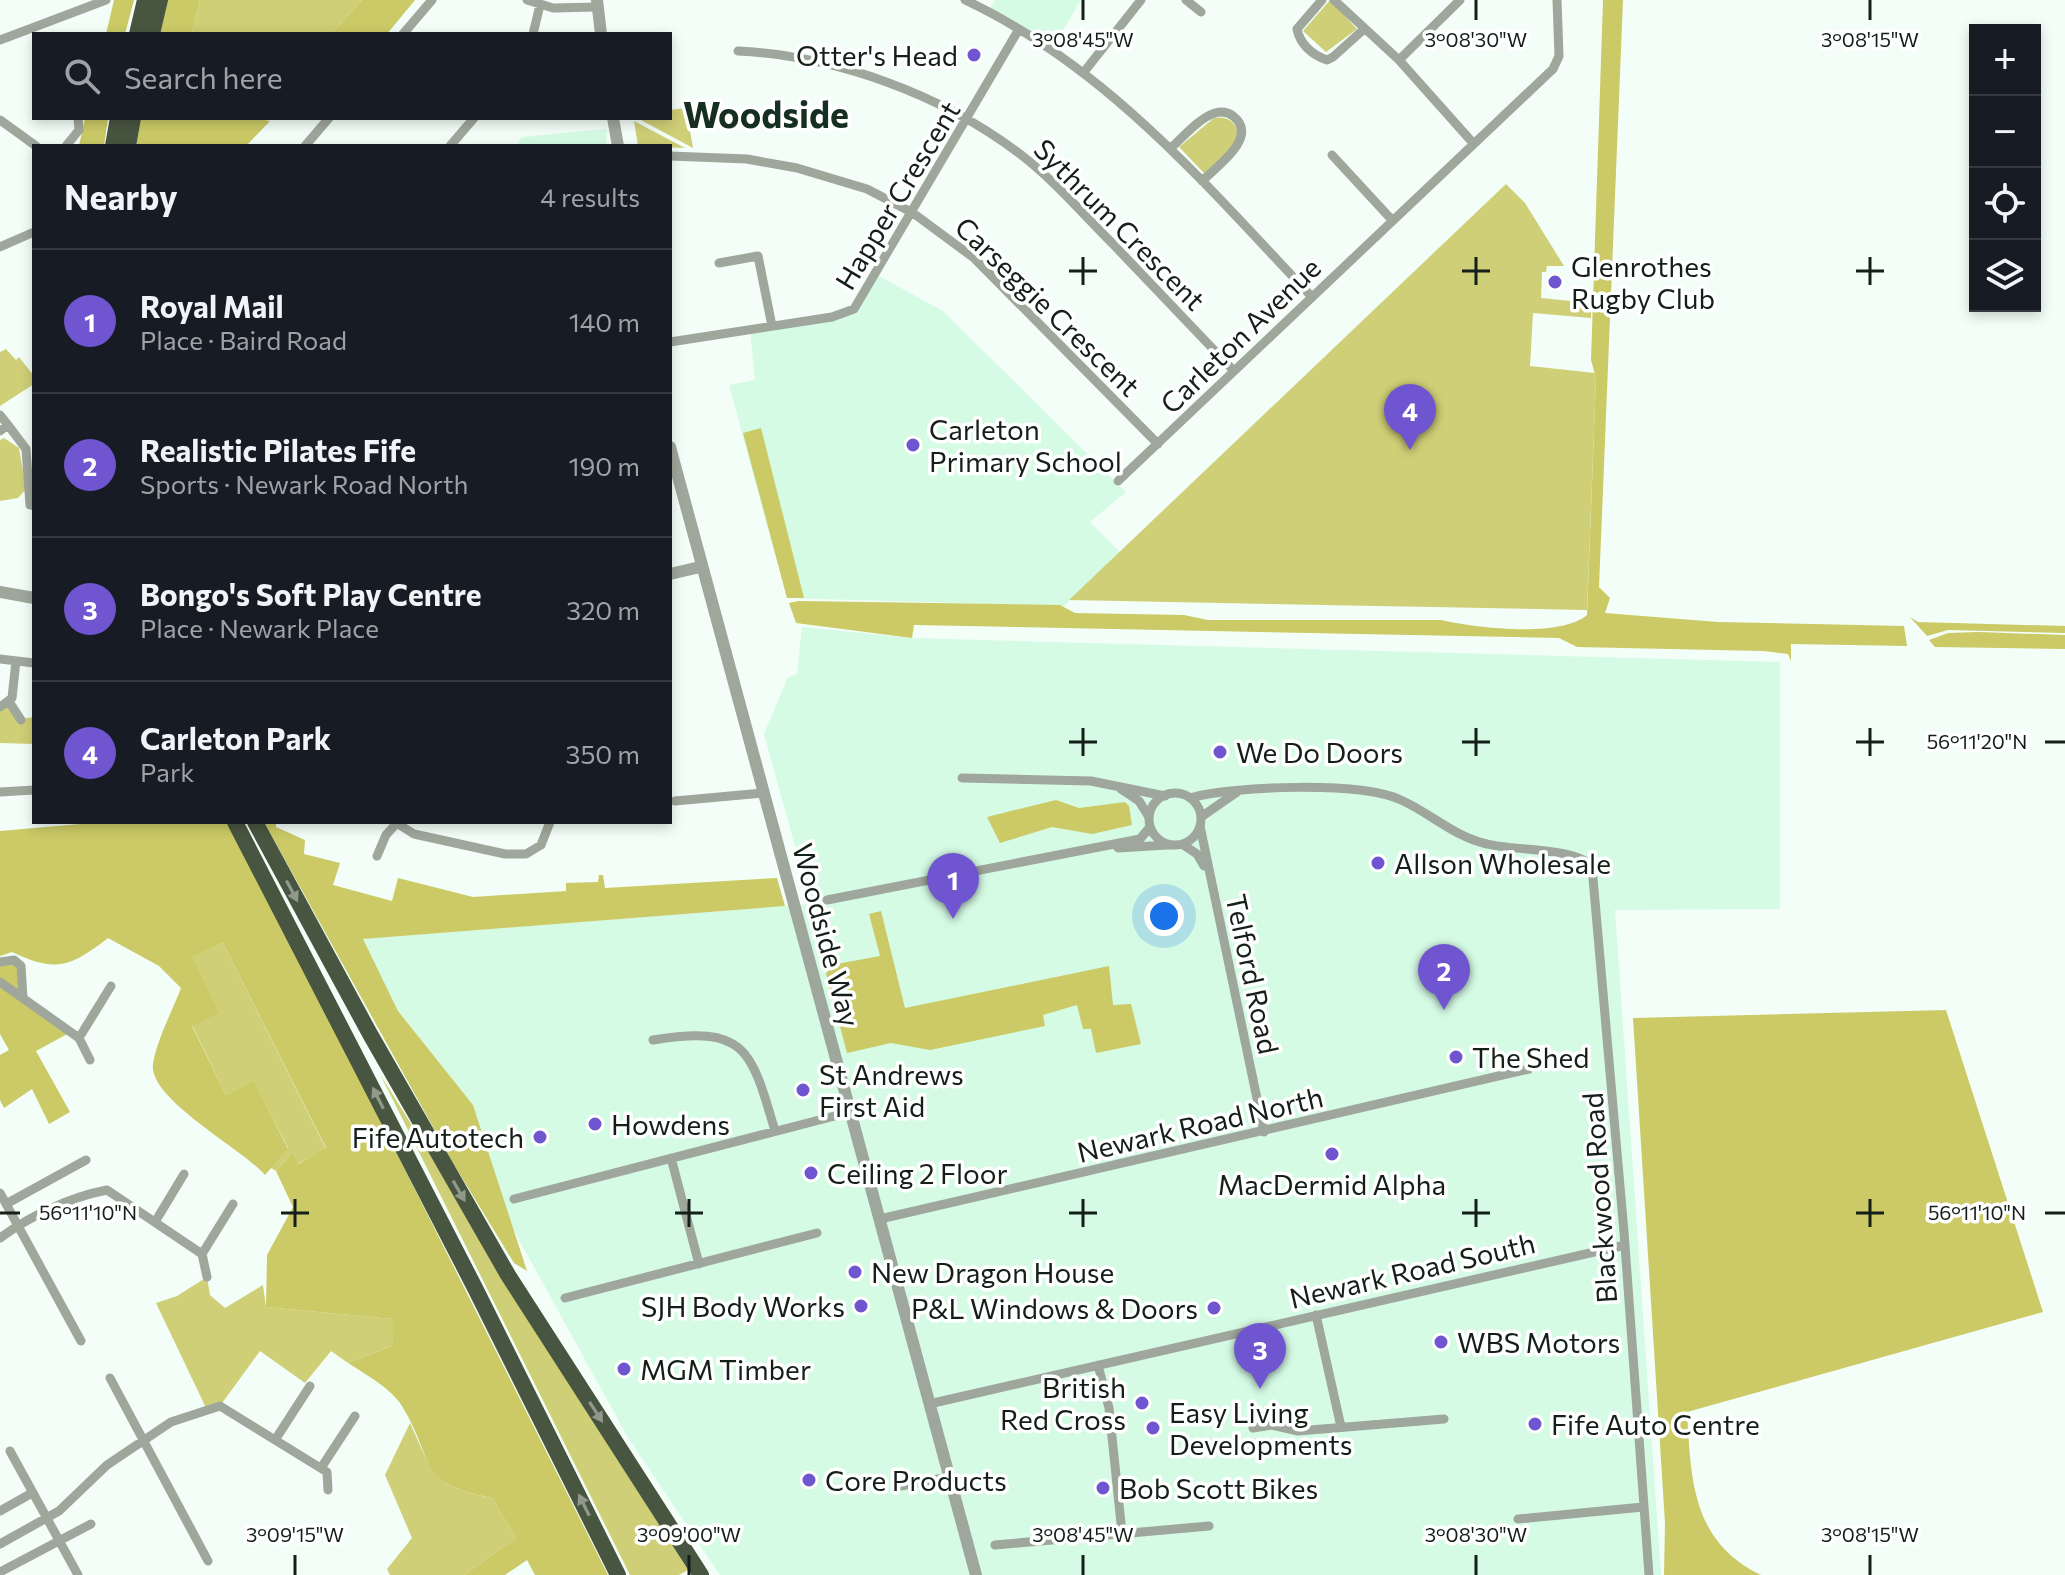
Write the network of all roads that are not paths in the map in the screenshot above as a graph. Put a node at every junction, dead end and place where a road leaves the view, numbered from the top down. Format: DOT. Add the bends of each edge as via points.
graph roads {
  1 [pos="106,0"];
  2 [pos="145,0"];
  3 [pos="160,0"];
  4 [pos="432,0"];
  5 [pos="527,0"];
  6 [pos="965,0"];
  7 [pos="1141,0"];
  8 [pos="1186,0"];
  9 [pos="1322,0"];
  10 [pos="1334,0"];
  11 [pos="1460,0"];
  12 [pos="1557,0"];
  13 [pos="597,3"];
  14 [pos="540,5"];
  15 [pos="1201,12"];
  16 [pos="1019,29"];
  17 [pos="1363,30"];
  18 [pos="137,32"];
  19 [pos="152,32"];
  20 [pos="405,32"];
  21 [pos="533,32"];
  22 [pos="601,32"];
  23 [pos="0,40"];
  24 [pos="738,51"];
  25 [pos="1399,60"];
  26 [pos="1084,72"];
  27 [pos="0,120"];
  28 [pos="78,120"];
  29 [pos="118,120"];
  30 [pos="133,120"];
  31 [pos="327,120"];
  32 [pos="472,120"];
  33 [pos="613,120"];
  34 [pos="966,122"];
  35 [pos="1473,143"];
  36 [pos="33,144"];
  37 [pos="68,144"];
  38 [pos="113,144"];
  39 [pos="128,144"];
  40 [pos="307,144"];
  41 [pos="452,144"];
  42 [pos="618,144"];
  43 [pos="1170,149"];
  44 [pos="1332,155"];
  45 [pos="672,156"];
  46 [pos="1202,181"];
  47 [pos="913,213"];
  48 [pos="1392,220"];
  49 [pos="32,233"];
  50 [pos="0,247"];
  51 [pos="719,263"];
  52 [pos="1311,296"];
  53 [pos="772,326"];
  54 [pos="672,342"];
  55 [pos="1234,371"];
  56 [pos="0,415"];
  57 [pos="4,428"];
  58 [pos="1158,444"];
  59 [pos="672,455"];
  60 [pos="1118,481"];
  61 [pos="32,505"];
  62 [pos="700,567"];
  63 [pos="672,574"];
  64 [pos="0,592"];
  65 [pos="32,598"];
  66 [pos="0,659"];
  67 [pos="16,661"];
  68 [pos="32,663"];
  69 [pos="5,705"];
  70 [pos="21,720"];
  71 [pos="962,778"];
  72 [pos="1115,784"];
  73 [pos="32,790"];
  74 [pos="1240,790"];
  75 [pos="0,792"];
  76 [pos="763,793"];
  77 [pos="1165,796"];
  78 [pos="1190,798"];
  79 [pos="675,801"];
  80 [pos="1200,821"];
  81 [pos="1150,822"];
  82 [pos="236,824"];
  83 [pos="256,824"];
  84 [pos="395,824"];
  85 [pos="398,824"];
  86 [pos="549,824"];
  87 [pos="1182,844"];
  88 [pos="1171,845"];
  89 [pos="1089,849"];
  90 [pos="377,856"];
  91 [pos="1208,872"];
  92 [pos="827,900"];
  93 [pos="0,962"];
  94 [pos="0,982"];
  95 [pos="111,986"];
  96 [pos="23,998"];
  97 [pos="79,1038"];
  98 [pos="653,1040"];
  99 [pos="90,1060"];
  100 [pos="1529,1069"];
  101 [pos="850,1112"];
  102 [pos="775,1131"];
  103 [pos="1264,1132"];
  104 [pos="671,1158"];
  105 [pos="86,1160"];
  106 [pos="184,1174"];
  107 [pos="0,1193"];
  108 [pos="514,1199"];
  109 [pos="6,1204"];
  110 [pos="233,1204"];
  111 [pos="880,1219"];
  112 [pos="155,1222"];
  113 [pos="17,1226"];
  114 [pos="817,1233"];
  115 [pos="0,1238"];
  116 [pos="1625,1245"];
  117 [pos="202,1254"];
  118 [pos="699,1264"];
  119 [pos="207,1277"];
  120 [pos="565,1298"];
  121 [pos="1316,1315"];
  122 [pos="81,1341"];
  123 [pos="1098,1365"];
  124 [pos="110,1378"];
  125 [pos="310,1386"];
  126 [pos="929,1404"];
  127 [pos="355,1416"];
  128 [pos="1444,1419"];
  129 [pos="1341,1427"];
  130 [pos="1253,1428"];
  131 [pos="144,1440"];
  132 [pos="275,1440"];
  133 [pos="10,1451"];
  134 [pos="321,1468"];
  135 [pos="949,1477"];
  136 [pos="901,1486"];
  137 [pos="328,1490"];
  138 [pos="32,1493"];
  139 [pos="1643,1507"];
  140 [pos="0,1511"];
  141 [pos="46,1519"];
  142 [pos="1518,1519"];
  143 [pos="91,1524"];
  144 [pos="1209,1526"];
  145 [pos="1122,1533"];
  146 [pos="60,1542"];
  147 [pos="0,1544"];
  148 [pos="995,1545"];
  149 [pos="208,1561"];
  150 [pos="0,1572"];
  151 [pos="78,1575"];
  152 [pos="618,1575"];
  153 [pos="701,1575"];
  154 [pos="976,1575"];
  155 [pos="1649,1575"];
  1 -- 23 [label="street"];
  2 -- 18 [label="highway"];
  3 -- 19 [label="highway"];
  4 -- 20 [label="street"];
  5 -- 14 [label="street"];
  6 -- 16 [label="street"];
  7 -- 26 [label="street"];
  8 -- 15 [label="street"];
  9 -- 17 [label="street" via="1297,29 1314,54 1327,60"];
  10 -- 17 [label="street"];
  11 -- 25 [label="street"];
  12 -- 35 [label="street, Carleton Avenue" via="1557,63"];
  13 -- 14 [label="street"];
  13 -- 22 [label="street"];
  14 -- 21 [label="street"];
  16 -- 26 [label="street"];
  16 -- 34 [label="street, Happer Crescent"];
  17 -- 25 [label="street"];
  24 -- 34 [label="street, Sythrum Crescent" via="861,73 917,94"];
  25 -- 35 [label="street"];
  26 -- 43 [label="street"];
  27 -- 36 [label="street"];
  28 -- 37 [label="street" via="79,130"];
  29 -- 38 [label="highway"];
  30 -- 39 [label="highway"];
  31 -- 40 [label="street"];
  32 -- 41 [label="street"];
  33 -- 42 [label="street"];
  34 -- 47 [label="street, Happer Crescent"];
  34 -- 55 [label="street, Sythrum Crescent" via="1019,153 1061,191"];
  35 -- 48 [label="street, Carleton Avenue"];
  43 -- 46 [label="street"];
  43 -- 46 [label="street" via="1213,113 1226,112 1236,119 1240,143"];
  44 -- 48 [label="street"];
  45 -- 47 [label="street, Carseggie Crescent" via="747,159 810,171 867,189"];
  46 -- 52 [label="street"];
  47 -- 53 [label="street, Happer Crescent" via="854,309"];
  47 -- 58 [label="street, Carseggie Crescent" via="974,258"];
  48 -- 52 [label="street, Carleton Avenue"];
  49 -- 50 [label="street"];
  51 -- 53 [label="street" via="758,256"];
  52 -- 55 [label="street, Carleton Avenue"];
  53 -- 54 [label="street, Happer Crescent"];
  55 -- 58 [label="street, Carleton Avenue"];
  56 -- 57 [label="street"];
  57 -- 61 [label="street" via="26,449"];
  58 -- 60 [label="street, Carleton Avenue"];
  59 -- 62 [label="street, Woodside Way"];
  62 -- 63 [label="street"];
  62 -- 76 [label="street, Woodside Way"];
  64 -- 65 [label="street"];
  66 -- 67 [label="street"];
  67 -- 68 [label="street"];
  67 -- 69 [label="street"];
  69 -- 70 [label="street"];
  71 -- 72 [label="street"];
  72 -- 77 [label="street"];
  72 -- 81 [label="street" via="1139,801"];
  73 -- 75 [label="street"];
  74 -- 78 [label="street"];
  74 -- 80 [label="street" via="1214,804"];
  74 -- 116 [label="street, Blackwood Road" via="1384,793 1461,838 1583,858 1592,867"];
  76 -- 79 [label="street"];
  76 -- 101 [label="street, Woodside Way"];
  77 -- 78 [label="street"];
  77 -- 81 [label="street" via="1152,808"];
  78 -- 80 [label="street"];
  80 -- 87 [label="street" via="1194,837"];
  80 -- 91 [label="street, Telford Road"];
  81 -- 88 [label="street" via="1158,839"];
  81 -- 89 [label="street" via="1140,839"];
  152 -- 82 [label="highway, one-way"];
  83 -- 153 [label="highway, one-way" via="508,1275"];
  84 -- 90 [label="street"];
  85 -- 86 [label="street" via="414,834 517,855 541,845"];
  87 -- 88 [label="street"];
  87 -- 91 [label="street, Telford Road" via="1197,854"];
  88 -- 89 [label="street"];
  89 -- 92 [label="street"];
  91 -- 103 [label="street, Telford Road"];
  93 -- 96 [label="street" via="14,960 21,966"];
  94 -- 96 [label="street"];
  95 -- 97 [label="street"];
  96 -- 97 [label="street"];
  97 -- 99 [label="street"];
  98 -- 102 [label="street" via="696,1033 719,1036 742,1049"];
  100 -- 103 [label="street, Newark Road North"];
  101 -- 102 [label="street"];
  101 -- 111 [label="street, Woodside Way"];
  102 -- 104 [label="street"];
  103 -- 111 [label="street, Newark Road North"];
  104 -- 108 [label="street"];
  104 -- 118 [label="street"];
  105 -- 109 [label="street"];
  106 -- 112 [label="street"];
  107 -- 109 [label="street"];
  109 -- 113 [label="street"];
  110 -- 117 [label="street"];
  111 -- 126 [label="street, Woodside Way"];
  112 -- 113 [label="street" via="107,1190 86,1194"];
  112 -- 117 [label="street"];
  113 -- 115 [label="street"];
  113 -- 122 [label="street"];
  114 -- 118 [label="street"];
  116 -- 121 [label="street, Newark Road South"];
  116 -- 139 [label="street, Blackwood Road"];
  117 -- 119 [label="street"];
  118 -- 120 [label="street"];
  121 -- 123 [label="street, Newark Road South"];
  121 -- 129 [label="street"];
  123 -- 126 [label="street, Newark Road South"];
  123 -- 145 [label="street" via="1109,1404"];
  124 -- 131 [label="street"];
  125 -- 132 [label="street"];
  126 -- 135 [label="street, Woodside Way"];
  127 -- 134 [label="street"];
  128 -- 129 [label="street"];
  129 -- 130 [label="street"];
  131 -- 132 [label="street" via="171,1422 220,1406"];
  131 -- 141 [label="street"];
  131 -- 149 [label="street"];
  132 -- 134 [label="street"];
  133 -- 138 [label="street"];
  134 -- 137 [label="street" via="327,1472"];
  135 -- 136 [label="street"];
  135 -- 154 [label="street, Woodside Way"];
  138 -- 140 [label="street"];
  138 -- 141 [label="street"];
  139 -- 142 [label="street"];
  139 -- 155 [label="street, Blackwood Road"];
  141 -- 146 [label="street"];
  141 -- 147 [label="street"];
  143 -- 146 [label="street"];
  144 -- 145 [label="street"];
  145 -- 148 [label="street"];
  146 -- 150 [label="street"];
  146 -- 151 [label="street"];
}
